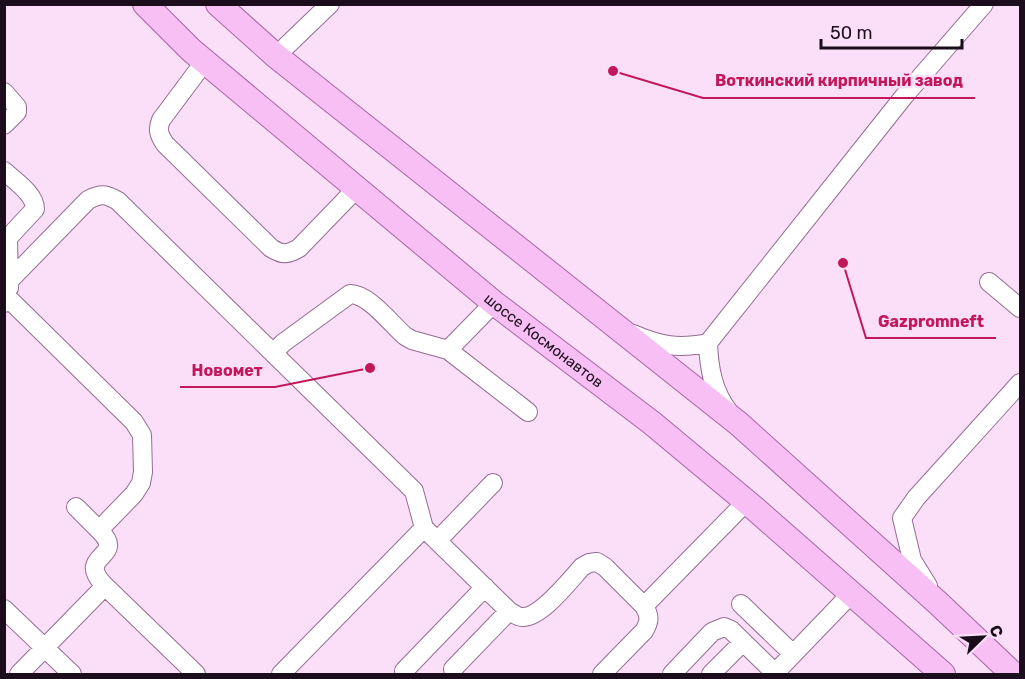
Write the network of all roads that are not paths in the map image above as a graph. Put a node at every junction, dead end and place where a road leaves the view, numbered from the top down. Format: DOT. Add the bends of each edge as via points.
graph roads {
  1 [pos="145,4"];
  2 [pos="219,4"];
  3 [pos="984,4"];
  4 [pos="328,5"];
  5 [pos="276,56"];
  6 [pos="205,61"];
  7 [pos="4,92"];
  8 [pos="4,126"];
  9 [pos="4,171"];
  10 [pos="357,188"];
  11 [pos="989,282"];
  12 [pos="7,295"];
  13 [pos="494,303"];
  14 [pos="1020,308"];
  15 [pos="618,328"];
  16 [pos="708,343"];
  17 [pos="448,350"];
  18 [pos="273,353"];
  19 [pos="1020,383"];
  20 [pos="528,412"];
  21 [pos="739,424"];
  22 [pos="493,483"];
  23 [pos="746,502"];
  24 [pos="76,507"];
  25 [pos="99,530"];
  26 [pos="431,534"];
  27 [pos="105,586"];
  28 [pos="485,588"];
  29 [pos="851,594"];
  30 [pos="938,603"];
  31 [pos="741,604"];
  32 [pos="644,606"];
  33 [pos="4,609"];
  34 [pos="509,611"];
  35 [pos="743,642"];
  36 [pos="45,648"];
  37 [pos="793,654"];
  38 [pos="453,669"];
  39 [pos="404,671"];
  40 [pos="672,674"];
  41 [pos="774,674"];
  42 [pos="19,675"];
  43 [pos="72,675"];
  44 [pos="196,675"];
  45 [pos="281,675"];
  46 [pos="602,675"];
  47 [pos="711,675"];
  48 [pos="943,675"];
  49 [pos="1013,675"];
  1 -- 6 [label="main road, шоссе Космонавтов"];
  2 -- 5 [label="main road"];
  3 -- 16 [label="lane" via="905,95"];
  4 -- 5 [label="lane"];
  5 -- 15 [label="main road"];
  6 -- 10 [label="main road, шоссе Космонавтов"];
  6 -- 10 [label="lane" via="161,120 159,136 271,248 281,254 299,248"];
  7 -- 8 [label="lane" via="17,112"];
  9 -- 12 [label="lane" via="35,203 35,209 8,238"];
  10 -- 13 [label="main road, шоссе Космонавтов"];
  11 -- 14 [label="lane"];
  12 -- 18 [label="lane" via="88,200 107,194"];
  12 -- 25 [label="lane" via="134,422 142,435 141,483"];
  13 -- 17 [label="lane"];
  13 -- 23 [label="main road, шоссе Космонавтов" via="652,423"];
  15 -- 16 [label="lane" via="668,346"];
  15 -- 21 [label="main road"];
  16 -- 21 [label="lane" via="715,387"];
  17 -- 18 [label="lane" via="405,336 367,300 351,294"];
  17 -- 20 [label="lane"];
  18 -- 26 [label="lane" via="414,491"];
  19 -- 30 [label="lane" via="902,518 912,560"];
  21 -- 30 [label="main road"];
  22 -- 26 [label="lane"];
  23 -- 29 [label="main road, шоссе Космонавтов"];
  23 -- 32 [label="lane"];
  24 -- 25 [label="lane"];
  25 -- 27 [label="lane" via="109,547 94,566 94,572"];
  26 -- 28 [label="lane"];
  26 -- 45 [label="lane"];
  27 -- 36 [label="lane"];
  27 -- 44 [label="lane"];
  28 -- 34 [label="lane"];
  28 -- 39 [label="lane"];
  29 -- 37 [label="lane"];
  29 -- 48 [label="main road, шоссе Космонавтов"];
  30 -- 49 [label="main road"];
  31 -- 37 [label="lane"];
  32 -- 34 [label="lane" via="597,562 582,567 531,616 520,617"];
  32 -- 46 [label="lane" via="649,623"];
  33 -- 36 [label="lane"];
  34 -- 38 [label="lane"];
  35 -- 40 [label="lane" via="731,630 719,628"];
  35 -- 41 [label="lane"];
  35 -- 47 [label="lane"];
  36 -- 42 [label="lane"];
  36 -- 43 [label="lane"];
  37 -- 41 [label="lane"];
}
